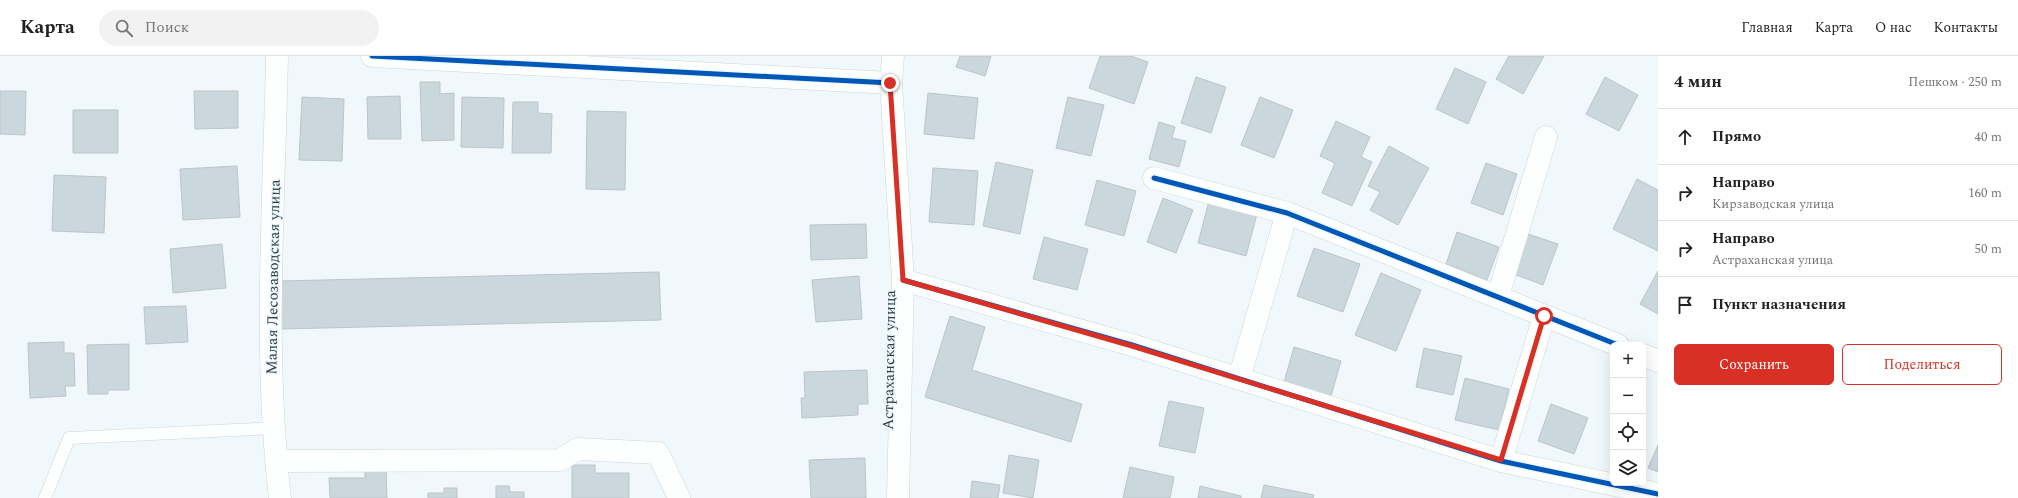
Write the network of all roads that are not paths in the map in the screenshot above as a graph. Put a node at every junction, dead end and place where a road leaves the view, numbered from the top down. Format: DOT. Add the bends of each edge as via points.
graph roads {
  1 [pos="277,56"];
  2 [pos="372,56"];
  3 [pos="893,56"];
  4 [pos="890,83"];
  5 [pos="1546,137"];
  6 [pos="1154,178"];
  7 [pos="1287,213"];
  8 [pos="903,280"];
  9 [pos="1498,296"];
  10 [pos="1544,316"];
  11 [pos="1610,342"];
  12 [pos="1646,356"];
  13 [pos="1658,361"];
  14 [pos="1239,380"];
  15 [pos="274,428"];
  16 [pos="1501,460"];
  17 [pos="276,461"];
  18 [pos="1658,494"];
  19 [pos="45,498"];
  20 [pos="280,498"];
  21 [pos="679,498"];
  22 [pos="898,498"];
  1 -- 15 [label="street, Малая Лесозаводская улица" via="270,334"];
  2 -- 4 [label="street"];
  3 -- 4 [label="street, Астраханская улица"];
  4 -- 8 [label="street, Астраханская улица"];
  5 -- 9 [label="street"];
  6 -- 7 [label="street"];
  7 -- 9 [label="street"];
  7 -- 14 [label="street"];
  8 -- 14 [label="street" via="1132,346"];
  8 -- 22 [label="street, Астраханская улица"];
  9 -- 10 [label="street"];
  10 -- 11 [label="street"];
  10 -- 16 [label="street"];
  12 -- 13 [label="street"];
  14 -- 16 [label="street"];
  15 -- 17 [label="street, Малая Лесозаводская улица"];
  15 -- 19 [label="lane" via="69,438"];
  16 -- 18 [label="street"];
  17 -- 20 [label="street, Малая Лесозаводская улица"];
  17 -- 21 [label="street" via="560,460 578,450 658,453"];
}
